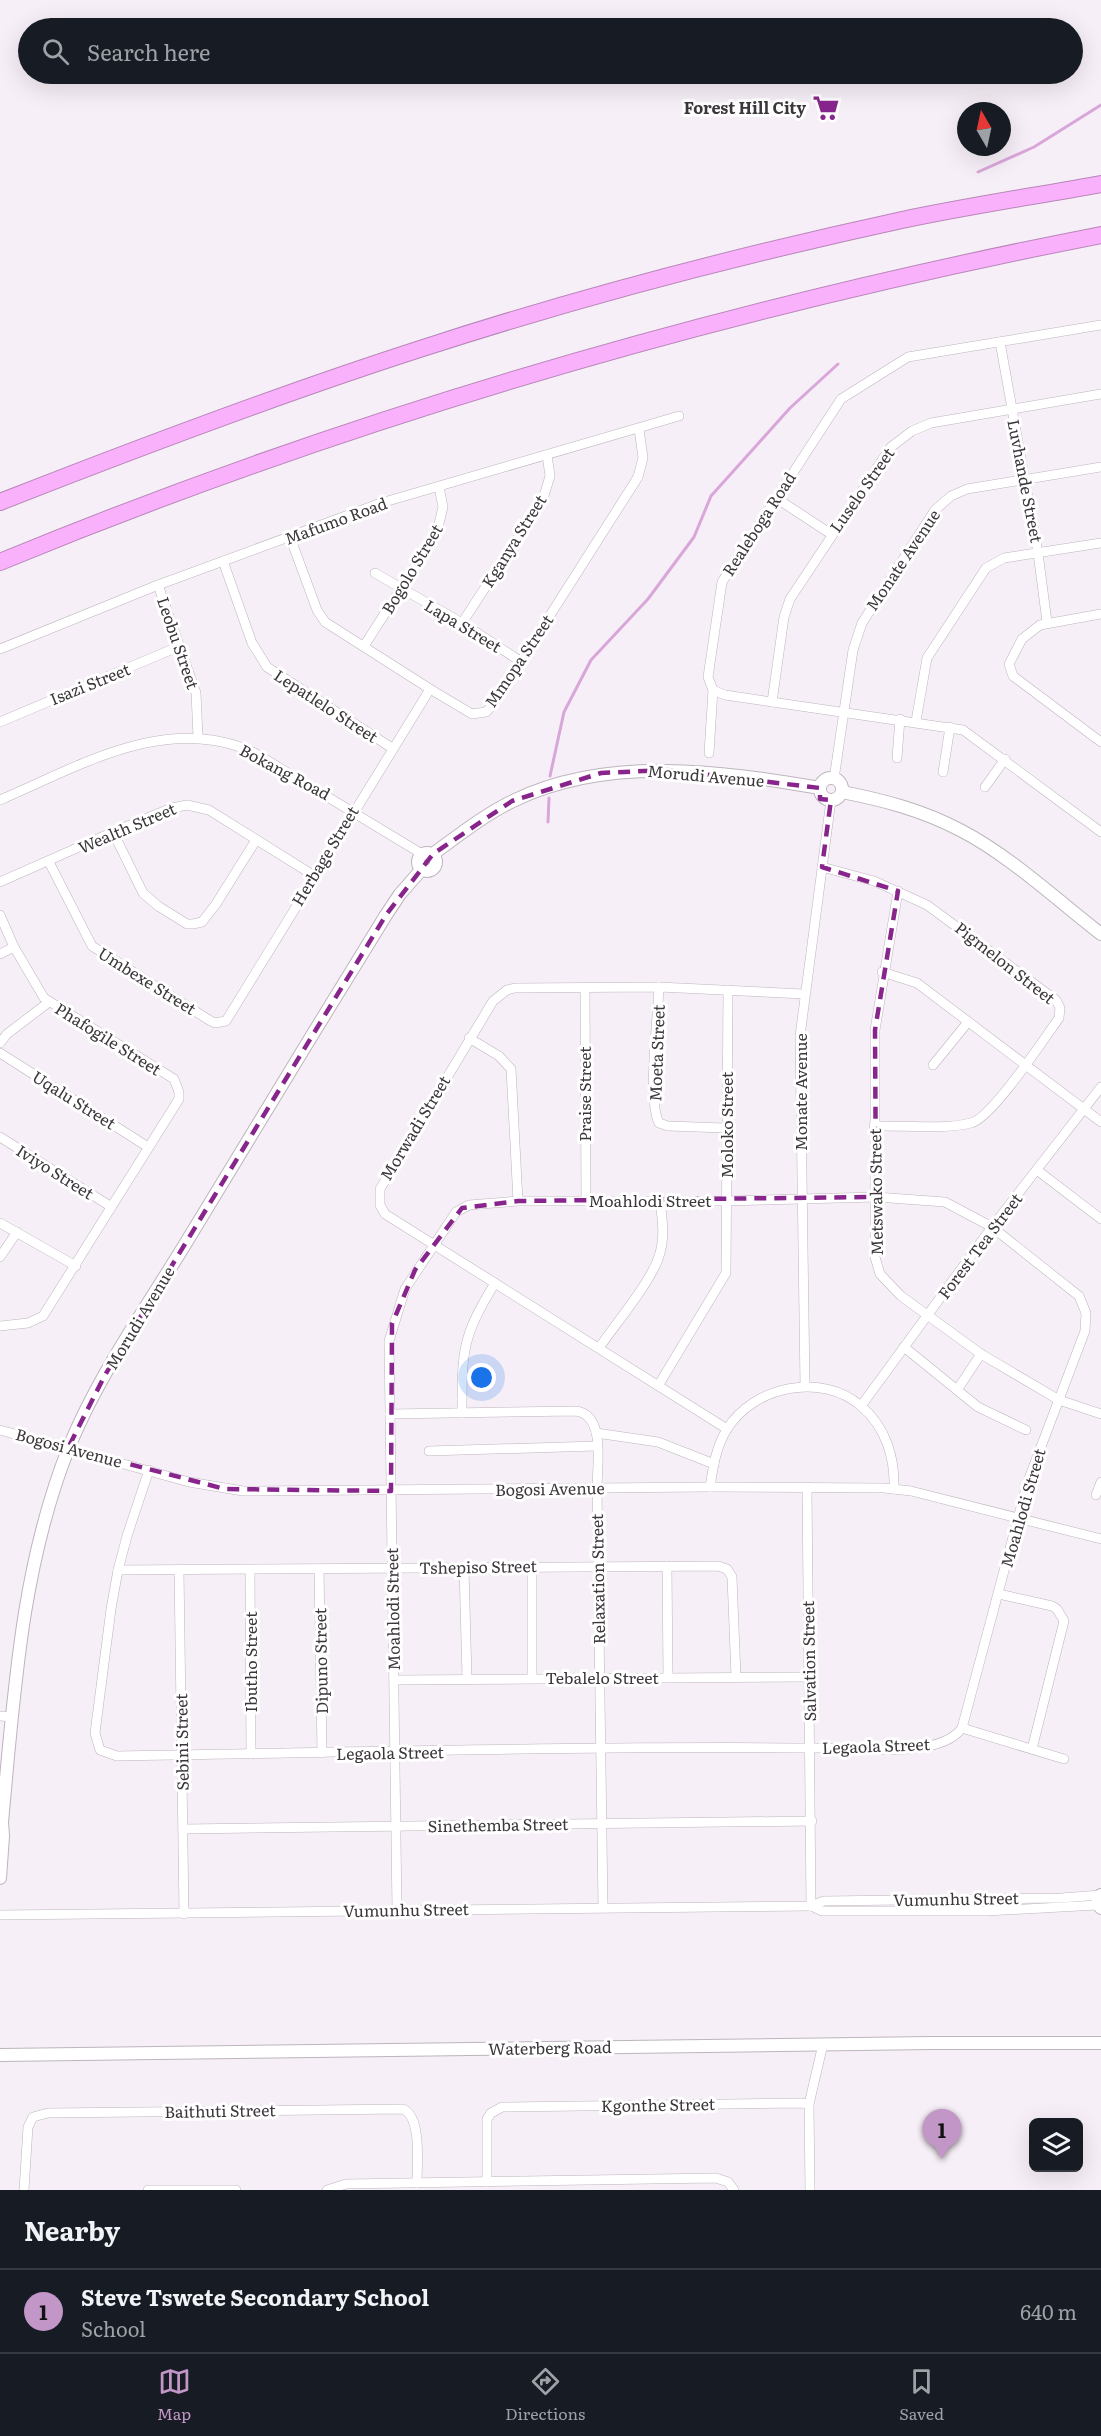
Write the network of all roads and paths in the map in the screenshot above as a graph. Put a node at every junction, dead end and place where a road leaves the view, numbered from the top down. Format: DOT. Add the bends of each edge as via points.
graph roads {
  1 [pos="1101,184"];
  2 [pos="1101,235"];
  3 [pos="1101,326"];
  4 [pos="1000,342"];
  5 [pos="1101,394"];
  6 [pos="1011,408"];
  7 [pos="679,416"];
  8 [pos="639,429"];
  9 [pos="547,455"];
  10 [pos="1101,467"];
  11 [pos="1025,479"];
  12 [pos="439,487"];
  13 [pos="776,498"];
  14 [pos="0,502"];
  15 [pos="831,534"];
  16 [pos="290,537"];
  17 [pos="1101,543"];
  18 [pos="1038,554"];
  19 [pos="223,561"];
  20 [pos="0,562"];
  21 [pos="375,573"];
  22 [pos="158,585"];
  23 [pos="399,589"];
  24 [pos="1101,614"];
  25 [pos="1047,622"];
  26 [pos="462,623"];
  27 [pos="180,646"];
  28 [pos="364,646"];
  29 [pos="0,649"];
  30 [pos="520,661"];
  31 [pos="430,689"];
  32 [pos="713,690"];
  33 [pos="772,702"];
  34 [pos="843,712"];
  35 [pos="900,719"];
  36 [pos="916,721"];
  37 [pos="0,722"];
  38 [pos="951,726"];
  39 [pos="198,737"];
  40 [pos="1099,737"];
  41 [pos="392,748"];
  42 [pos="710,753"];
  43 [pos="897,758"];
  44 [pos="1005,759"];
  45 [pos="943,772"];
  46 [pos="834,779"];
  47 [pos="985,787"];
  48 [pos="820,788"];
  49 [pos="842,792"];
  50 [pos="0,800"];
  51 [pos="831,800"];
  52 [pos="353,810"];
  53 [pos="113,832"];
  54 [pos="1101,832"];
  55 [pos="256,840"];
  56 [pos="428,854"];
  57 [pos="49,862"];
  58 [pos="822,867"];
  59 [pos="313,875"];
  60 [pos="0,882"];
  61 [pos="898,891"];
  62 [pos="0,915"];
  63 [pos="1101,934"];
  64 [pos="14,947"];
  65 [pos="0,954"];
  66 [pos="882,972"];
  67 [pos="659,987"];
  68 [pos="585,988"];
  69 [pos="728,990"];
  70 [pos="804,994"];
  71 [pos="48,1002"];
  72 [pos="968,1022"];
  73 [pos="222,1023"];
  74 [pos="469,1038"];
  75 [pos="0,1043"];
  76 [pos="0,1053"];
  77 [pos="933,1065"];
  78 [pos="1024,1066"];
  79 [pos="1101,1087"];
  80 [pos="1084,1110"];
  81 [pos="1101,1122"];
  82 [pos="874,1126"];
  83 [pos="725,1128"];
  84 [pos="0,1137"];
  85 [pos="148,1147"];
  86 [pos="1037,1170"];
  87 [pos="876,1197"];
  88 [pos="801,1199"];
  89 [pos="518,1201"];
  90 [pos="586,1201"];
  91 [pos="660,1201"];
  92 [pos="727,1201"];
  93 [pos="110,1206"];
  94 [pos="1101,1219"];
  95 [pos="0,1223"];
  96 [pos="992,1227"];
  97 [pos="16,1232"];
  98 [pos="432,1245"];
  99 [pos="0,1257"];
  100 [pos="76,1266"];
  101 [pos="495,1283"];
  102 [pos="927,1316"];
  103 [pos="0,1326"];
  104 [pos="904,1347"];
  105 [pos="599,1348"];
  106 [pos="981,1354"];
  107 [pos="658,1386"];
  108 [pos="805,1386"];
  109 [pos="957,1390"];
  110 [pos="1059,1400"];
  111 [pos="861,1406"];
  112 [pos="462,1413"];
  113 [pos="390,1414"];
  114 [pos="1101,1414"];
  115 [pos="727,1429"];
  116 [pos="0,1430"];
  117 [pos="1026,1430"];
  118 [pos="596,1432"];
  119 [pos="596,1446"];
  120 [pos="69,1448"];
  121 [pos="429,1451"];
  122 [pos="714,1464"];
  123 [pos="149,1470"];
  124 [pos="1101,1482"];
  125 [pos="710,1487"];
  126 [pos="807,1487"];
  127 [pos="597,1489"];
  128 [pos="894,1489"];
  129 [pos="391,1491"];
  130 [pos="1096,1495"];
  131 [pos="1018,1517"];
  132 [pos="1101,1539"];
  133 [pos="598,1566"];
  134 [pos="667,1566"];
  135 [pos="532,1567"];
  136 [pos="391,1568"];
  137 [pos="464,1568"];
  138 [pos="319,1569"];
  139 [pos="118,1570"];
  140 [pos="250,1570"];
  141 [pos="179,1571"];
  142 [pos="999,1594"];
  143 [pos="668,1677"];
  144 [pos="736,1677"];
  145 [pos="809,1677"];
  146 [pos="467,1678"];
  147 [pos="532,1678"];
  148 [pos="600,1678"];
  149 [pos="395,1680"];
  150 [pos="6,1717"];
  151 [pos="962,1728"];
  152 [pos="811,1748"];
  153 [pos="1032,1749"];
  154 [pos="601,1750"];
  155 [pos="322,1753"];
  156 [pos="394,1753"];
  157 [pos="251,1754"];
  158 [pos="181,1755"];
  159 [pos="1064,1759"];
  160 [pos="812,1821"];
  161 [pos="1,1823"];
  162 [pos="602,1824"];
  163 [pos="396,1827"];
  164 [pos="184,1829"];
  165 [pos="0,1878"];
  166 [pos="1100,1903"];
  167 [pos="811,1906"];
  168 [pos="603,1908"];
  169 [pos="397,1910"];
  170 [pos="184,1914"];
  171 [pos="0,1915"];
  172 [pos="1101,2043"];
  173 [pos="823,2044"];
  174 [pos="0,2055"];
  175 [pos="809,2104"];
  176 [pos="487,2182"];
  177 [pos="417,2183"];
  178 [pos="24,2190"];
  179 [pos="148,2190"];
  180 [pos="236,2190"];
  181 [pos="327,2190"];
  182 [pos="734,2190"];
  183 [pos="810,2190"];
  1 -- 14 [label="highway" via="903,220 525,317 247,407"];
  2 -- 20 [label="highway" via="816,297 580,358 260,460"];
  3 -- 4 [label="street, Realeboga Road"];
  4 -- 6 [label="street, Luvhande Street"];
  4 -- 13 [label="street, Realeboga Road" via="908,357 846,395"];
  5 -- 6 [label="street, Luselo Street"];
  6 -- 11 [label="street, Luvhande Street"];
  6 -- 15 [label="street, Luselo Street" via="931,423 902,437 885,454"];
  7 -- 8 [label="street, Mafumo Road"];
  8 -- 9 [label="street, Mafumo Road"];
  8 -- 30 [label="street, Mmopa Street" via="643,458 638,477"];
  9 -- 12 [label="street, Mafumo Road"];
  9 -- 26 [label="street, Kganya Street" via="550,476 543,499"];
  10 -- 11 [label="street, Monate Avenue"];
  11 -- 18 [label="street, Luvhande Street"];
  11 -- 34 [label="street, Monate Avenue" via="967,489 935,510 862,623 853,650"];
  12 -- 16 [label="street, Mafumo Road" via="381,503"];
  12 -- 23 [label="street, Bogolo Street" via="441,523"];
  13 -- 15 [label="street"];
  13 -- 32 [label="street, Realeboga Road" via="720,586 708,677"];
  15 -- 33 [label="street, Luselo Street" via="786,608"];
  16 -- 19 [label="street, Mafumo Road"];
  16 -- 28 [label="street, Mmopa Street" via="322,618"];
  17 -- 18 [label="street"];
  18 -- 25 [label="street, Luvhande Street"];
  18 -- 36 [label="street" via="1004,558 981,574 927,658"];
  19 -- 22 [label="street, Mafumo Road"];
  19 -- 41 [label="street, Lepatlelo Street" via="252,643 267,667"];
  21 -- 23 [label="street, Lapa Street"];
  22 -- 27 [label="street, Leobu Street"];
  22 -- 29 [label="street, Mafumo Road"];
  23 -- 26 [label="street, Lapa Street"];
  23 -- 28 [label="street, Bogolo Street"];
  24 -- 25 [label="street"];
  25 -- 40 [label="street" via="1022,639 1009,659 1010,671"];
  26 -- 30 [label="street, Lapa Street"];
  27 -- 37 [label="street, Isazi Street"];
  27 -- 39 [label="street, Leobu Street" via="197,697"];
  28 -- 31 [label="street, Mmopa Street"];
  30 -- 31 [label="street, Mmopa Street" via="493,705 480,714 472,714"];
  31 -- 41 [label="street, Herbage Street"];
  32 -- 33 [label="street"];
  32 -- 42 [label="street, Realeboga Road"];
  33 -- 34 [label="street"];
  34 -- 35 [label="street"];
  34 -- 46 [label="street, Monate Avenue"];
  35 -- 36 [label="street"];
  35 -- 43 [label="street"];
  36 -- 38 [label="street"];
  38 -- 44 [label="street" via="972,734"];
  38 -- 45 [label="street"];
  39 -- 50 [label="street, Bokang Road" via="135,744"];
  39 -- 52 [label="street, Bokang Road" via="255,753"];
  41 -- 52 [label="street, Herbage Street"];
  44 -- 47 [label="street"];
  44 -- 54 [label="street"];
  46 -- 48 [label="street" via="824,780"];
  46 -- 49 [label="street"];
  48 -- 51 [label="street" via="822,796"];
  48 -- 56 [label="street, Morudi Avenue" via="668,770 601,773 568,780 513,801"];
  49 -- 51 [label="street"];
  49 -- 63 [label="street" via="918,811 962,831 986,845"];
  51 -- 58 [label="street, Monate Avenue"];
  52 -- 56 [label="street, Bokang Road"];
  52 -- 59 [label="street, Herbage Street"];
  53 -- 55 [label="street, Wealth Street" via="187,805 209,810"];
  53 -- 55 [label="street" via="143,893 187,924 202,922"];
  53 -- 57 [label="street, Wealth Street"];
  55 -- 59 [label="street, Wealth Street"];
  56 -- 120 [label="street, Morudi Avenue" via="437,860 435,867 429,871 422,869 399,894 105,1375"];
  57 -- 60 [label="street, Wealth Street"];
  57 -- 73 [label="street, Umbexe Street" via="95,948 209,1020"];
  58 -- 61 [label="street, Pigmelon Street"];
  58 -- 70 [label="street, Monate Avenue"];
  59 -- 73 [label="street, Herbage Street" via="232,1015"];
  61 -- 66 [label="street, Metswako Street"];
  61 -- 78 [label="street, Pigmelon Street" via="951,921 1056,1000 1059,1018"];
  62 -- 64 [label="street, Phafogile Street"];
  64 -- 65 [label="street"];
  64 -- 71 [label="street, Phafogile Street"];
  66 -- 72 [label="street" via="917,983"];
  66 -- 82 [label="street, Metswako Street" via="874,1042"];
  67 -- 68 [label="street, Morwadi Street"];
  67 -- 69 [label="street, Morwadi Street"];
  67 -- 83 [label="street, Moeta Street" via="655,1098 659,1123"];
  68 -- 74 [label="street, Morwadi Street" via="507,990 493,1001"];
  68 -- 90 [label="street, Praise Street"];
  69 -- 70 [label="street, Morwadi Street"];
  69 -- 83 [label="street, Moloko Street"];
  70 -- 88 [label="street, Monate Avenue" via="800,1061"];
  71 -- 75 [label="street"];
  71 -- 85 [label="street, Phafogile Street" via="174,1079 179,1099"];
  72 -- 77 [label="street"];
  72 -- 78 [label="street"];
  74 -- 89 [label="street" via="499,1056 511,1069"];
  74 -- 98 [label="street, Morwadi Street" via="380,1189 380,1205 385,1214"];
  76 -- 85 [label="street, Uqalu Street"];
  78 -- 80 [label="street"];
  78 -- 82 [label="street, Pigmelon Street" via="984,1116 972,1123"];
  79 -- 80 [label="street, Forest Tea Street"];
  80 -- 81 [label="street"];
  80 -- 86 [label="street, Forest Tea Street"];
  82 -- 87 [label="street, Metswako Street"];
  83 -- 92 [label="street, Moloko Street"];
  84 -- 93 [label="street, Iviyo Street"];
  85 -- 93 [label="street"];
  86 -- 94 [label="street"];
  86 -- 96 [label="street, Forest Tea Street"];
  87 -- 88 [label="street, Moahlodi Street"];
  87 -- 96 [label="street, Moahlodi Street" via="945,1202"];
  87 -- 102 [label="street, Metswako Street" via="875,1257 880,1274"];
  88 -- 92 [label="street, Moahlodi Street"];
  88 -- 108 [label="street, Monate Avenue"];
  89 -- 90 [label="street, Moahlodi Street"];
  89 -- 98 [label="street, Moahlodi Street" via="462,1208"];
  90 -- 91 [label="street, Moahlodi Street"];
  91 -- 92 [label="street, Moahlodi Street"];
  91 -- 105 [label="street" via="661,1251 655,1267"];
  92 -- 107 [label="street, Moloko Street" via="728,1260 723,1281"];
  93 -- 100 [label="street"];
  95 -- 97 [label="street"];
  96 -- 102 [label="street, Forest Tea Street"];
  96 -- 110 [label="street, Moahlodi Street" via="1071,1288 1083,1304 1085,1330"];
  97 -- 99 [label="street"];
  97 -- 100 [label="street"];
  98 -- 101 [label="street, Morwadi Street"];
  98 -- 113 [label="street, Moahlodi Street" via="405,1289 392,1324 388,1354"];
  100 -- 103 [label="street" via="39,1320"];
  101 -- 105 [label="street, Morwadi Street"];
  101 -- 112 [label="street" via="466,1339"];
  102 -- 104 [label="street, Forest Tea Street"];
  102 -- 106 [label="street, Metswako Street"];
  104 -- 109 [label="street"];
  104 -- 111 [label="street, Forest Tea Street"];
  105 -- 107 [label="street, Morwadi Street"];
  106 -- 109 [label="street"];
  106 -- 110 [label="street, Metswako Street"];
  107 -- 115 [label="street, Morwadi Street"];
  108 -- 111 [label="street"];
  108 -- 115 [label="street" via="785,1389 755,1402"];
  109 -- 117 [label="street" via="978,1407"];
  110 -- 114 [label="street, Metswako Street"];
  110 -- 131 [label="street, Moahlodi Street"];
  111 -- 128 [label="street" via="891,1450"];
  112 -- 113 [label="street"];
  112 -- 118 [label="street" via="583,1412 592,1419"];
  113 -- 129 [label="street, Moahlodi Street"];
  115 -- 122 [label="street"];
  116 -- 120 [label="street, Bogosi Avenue"];
  118 -- 119 [label="street, Relaxation Street"];
  118 -- 122 [label="street" via="658,1442"];
  119 -- 121 [label="street"];
  119 -- 127 [label="street, Relaxation Street"];
  120 -- 123 [label="street, Bogosi Avenue"];
  120 -- 150 [label="street, Morudi Avenue" via="31,1573"];
  122 -- 125 [label="street"];
  123 -- 129 [label="street, Bogosi Avenue" via="206,1486 243,1491"];
  123 -- 139 [label="street, Legaola Street"];
  124 -- 130 [label="street"];
  125 -- 126 [label="street, Bogosi Avenue"];
  125 -- 127 [label="street, Bogosi Avenue"];
  126 -- 128 [label="street, Bogosi Avenue"];
  126 -- 145 [label="street, Salvation Street"];
  127 -- 129 [label="street, Bogosi Avenue"];
  127 -- 133 [label="street, Relaxation Street"];
  128 -- 131 [label="street, Bogosi Avenue"];
  129 -- 136 [label="street, Moahlodi Street"];
  131 -- 132 [label="street, Bogosi Avenue"];
  131 -- 142 [label="street, Moahlodi Street"];
  133 -- 134 [label="street, Tshepiso Street"];
  133 -- 135 [label="street, Tshepiso Street"];
  133 -- 148 [label="street, Relaxation Street"];
  134 -- 143 [label="street"];
  134 -- 144 [label="street, Tshepiso Street" via="718,1566 730,1573"];
  135 -- 137 [label="street, Tshepiso Street"];
  135 -- 147 [label="street"];
  136 -- 137 [label="street, Tshepiso Street"];
  136 -- 138 [label="street, Tshepiso Street"];
  136 -- 149 [label="street, Moahlodi Street"];
  137 -- 146 [label="street"];
  138 -- 140 [label="street, Tshepiso Street"];
  138 -- 155 [label="street, Dipuno Street"];
  139 -- 141 [label="street, Tshepiso Street"];
  139 -- 158 [label="street, Legaola Street" via="97,1744 110,1755"];
  140 -- 141 [label="street, Tshepiso Street"];
  140 -- 157 [label="street, Ibutho Street"];
  141 -- 158 [label="street, Sebini Street"];
  142 -- 151 [label="street, Moahlodi Street"];
  142 -- 153 [label="street" via="1052,1606 1064,1622"];
  143 -- 144 [label="street, Tebalelo Street"];
  143 -- 148 [label="street, Tebalelo Street"];
  144 -- 145 [label="street, Tebalelo Street"];
  145 -- 152 [label="street, Salvation Street"];
  146 -- 147 [label="street, Tebalelo Street"];
  146 -- 149 [label="street, Tebalelo Street"];
  147 -- 148 [label="street, Tebalelo Street"];
  148 -- 154 [label="street, Relaxation Street"];
  149 -- 156 [label="street, Moahlodi Street"];
  150 -- 161 [label="street, Morudi Avenue"];
  151 -- 152 [label="street, Legaola Street" via="950,1740 927,1746"];
  151 -- 153 [label="street"];
  152 -- 154 [label="street, Legaola Street"];
  152 -- 160 [label="street, Salvation Street"];
  153 -- 159 [label="street"];
  154 -- 156 [label="street, Legaola Street"];
  154 -- 162 [label="street, Relaxation Street"];
  155 -- 156 [label="street, Legaola Street"];
  155 -- 157 [label="street, Legaola Street"];
  156 -- 163 [label="street, Moahlodi Street"];
  157 -- 158 [label="street, Legaola Street"];
  158 -- 164 [label="street, Sebini Street"];
  160 -- 162 [label="street, Sinethemba Street"];
  160 -- 167 [label="street, Salvation Street"];
  161 -- 165 [label="street, Morudi Avenue"];
  162 -- 163 [label="street, Sinethemba Street"];
  162 -- 168 [label="street, Relaxation Street"];
  163 -- 164 [label="street, Sinethemba Street"];
  163 -- 169 [label="street, Moahlodi Street"];
  164 -- 170 [label="street, Sebini Street"];
  166 -- 167 [label="street, Vumunhu Street" via="987,1911 822,1911"];
  167 -- 168 [label="street, Vumunhu Street"];
  168 -- 169 [label="street, Vumunhu Street"];
  169 -- 170 [label="street, Vumunhu Street"];
  170 -- 171 [label="street, Vumunhu Street"];
  172 -- 173 [label="street, Waterberg Road"];
  173 -- 174 [label="street, Waterberg Road"];
  173 -- 175 [label="street"];
  175 -- 176 [label="street, Kgonthe Street" via="502,2108 487,2119"];
  175 -- 183 [label="street"];
  176 -- 177 [label="street"];
  176 -- 182 [label="street" via="716,2178 728,2182"];
  177 -- 178 [label="street, Baithuti Street" via="415,2126 411,2115 403,2109 48,2113 33,2117 28,2127"];
  177 -- 181 [label="street" via="346,2184"];
  179 -- 180 [label="street"];
}
